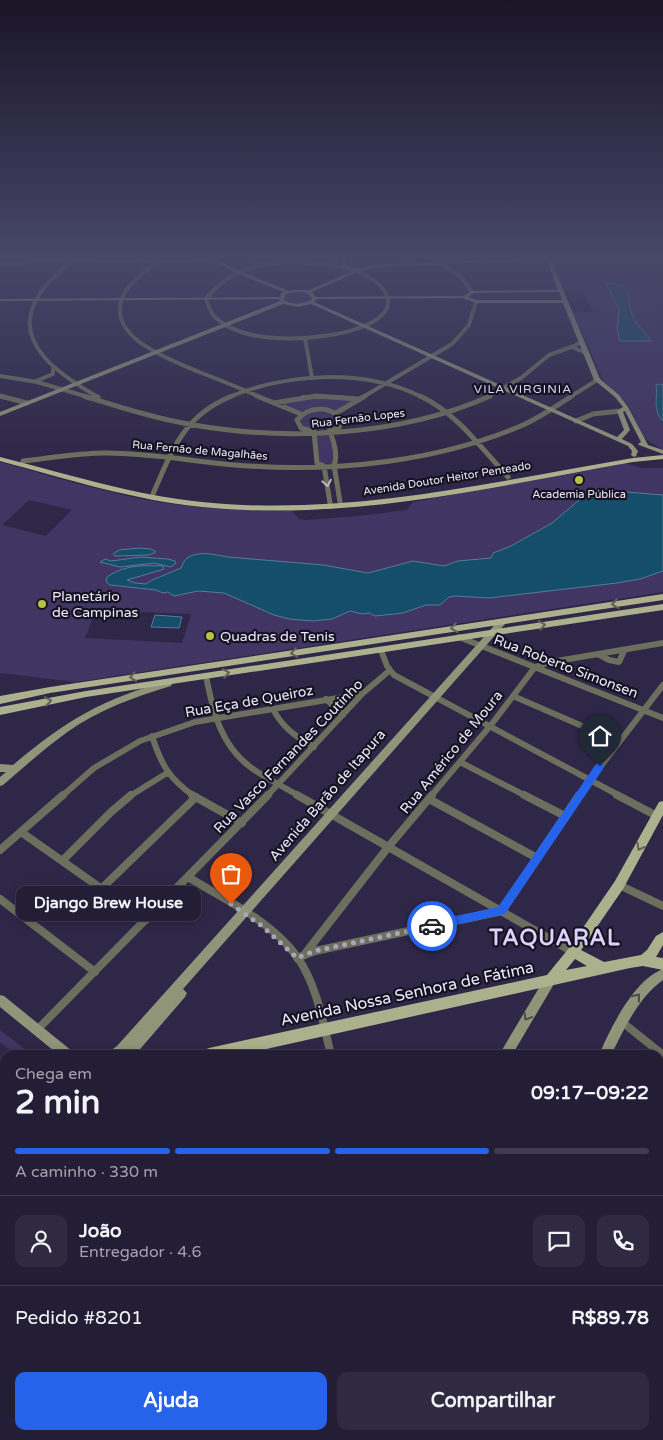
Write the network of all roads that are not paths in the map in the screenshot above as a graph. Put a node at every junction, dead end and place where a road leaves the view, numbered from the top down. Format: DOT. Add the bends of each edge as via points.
graph roads {
  1 [pos="30,325"];
  2 [pos="123,325"];
  3 [pos="227,325"];
  4 [pos="360,325"];
  5 [pos="366,325"];
  6 [pos="468,325"];
  7 [pos="575,325"];
  8 [pos="363,327"];
  9 [pos="305,338"];
  10 [pos="582,342"];
  11 [pos="574,346"];
  12 [pos="560,350"];
  13 [pos="578,351"];
  14 [pos="586,353"];
  15 [pos="155,354"];
  16 [pos="432,356"];
  17 [pos="53,372"];
  18 [pos="0,376"];
  19 [pos="312,378"];
  20 [pos="597,380"];
  21 [pos="41,381"];
  22 [pos="383,384"];
  23 [pos="75,385"];
  24 [pos="504,388"];
  25 [pos="63,389"];
  26 [pos="243,390"];
  27 [pos="86,391"];
  28 [pos="79,395"];
  29 [pos="93,395"];
  30 [pos="0,396"];
  31 [pos="88,398"];
  32 [pos="359,400"];
  33 [pos="27,403"];
  34 [pos="274,404"];
  35 [pos="113,405"];
  36 [pos="623,409"];
  37 [pos="552,410"];
  38 [pos="447,412"];
  39 [pos="336,413"];
  40 [pos="0,414"];
  41 [pos="300,414"];
  42 [pos="568,418"];
  43 [pos="578,420"];
  44 [pos="189,424"];
  45 [pos="329,431"];
  46 [pos="314,432"];
  47 [pos="621,437"];
  48 [pos="640,438"];
  49 [pos="476,441"];
  50 [pos="646,446"];
  51 [pos="0,454"];
  52 [pos="663,454"];
  53 [pos="634,455"];
  54 [pos="171,457"];
  55 [pos="0,459"];
  56 [pos="43,462"];
  57 [pos="324,466"];
  58 [pos="334,466"];
  59 [pos="584,466"];
  60 [pos="508,477"];
  61 [pos="153,494"];
  62 [pos="340,502"];
  63 [pos="330,503"];
  64 [pos="663,597"];
  65 [pos="663,607"];
  66 [pos="502,622"];
  67 [pos="510,630"];
  68 [pos="494,632"];
  69 [pos="459,637"];
  70 [pos="663,643"];
  71 [pos="482,646"];
  72 [pos="381,650"];
  73 [pos="624,651"];
  74 [pos="598,654"];
  75 [pos="535,667"];
  76 [pos="389,671"];
  77 [pos="206,676"];
  78 [pos="663,684"];
  79 [pos="72,691"];
  80 [pos="129,692"];
  81 [pos="362,694"];
  82 [pos="513,696"];
  83 [pos="437,697"];
  84 [pos="0,700"];
  85 [pos="326,700"];
  86 [pos="273,709"];
  87 [pos="643,710"];
  88 [pos="0,711"];
  89 [pos="343,716"];
  90 [pos="214,718"];
  91 [pos="663,718"];
  92 [pos="490,725"];
  93 [pos="152,736"];
  94 [pos="618,742"];
  95 [pos="314,747"];
  96 [pos="460,762"];
  97 [pos="0,768"];
  98 [pos="16,769"];
  99 [pos="167,773"];
  100 [pos="590,778"];
  101 [pos="0,779"];
  102 [pos="278,784"];
  103 [pos="196,796"];
  104 [pos="428,799"];
  105 [pos="661,809"];
  106 [pos="334,815"];
  107 [pos="565,816"];
  108 [pos="242,823"];
  109 [pos="20,832"];
  110 [pos="389,846"];
  111 [pos="0,850"];
  112 [pos="537,858"];
  113 [pos="62,861"];
  114 [pos="188,878"];
  115 [pos="619,884"];
  116 [pos="101,888"];
  117 [pos="0,899"];
  118 [pos="663,906"];
  119 [pos="502,911"];
  120 [pos="246,914"];
  121 [pos="146,920"];
  122 [pos="663,937"];
  123 [pos="573,952"];
  124 [pos="301,956"];
  125 [pos="643,960"];
  126 [pos="663,964"];
  127 [pos="604,968"];
  128 [pos="95,972"];
  129 [pos="663,974"];
  130 [pos="550,980"];
  131 [pos="0,1000"];
  132 [pos="622,1022"];
  133 [pos="325,1029"];
  134 [pos="37,1030"];
  135 [pos="62,1050"];
  136 [pos="121,1050"];
  137 [pos="131,1050"];
  138 [pos="231,1050"];
  139 [pos="330,1050"];
  140 [pos="511,1050"];
  141 [pos="608,1050"];
  142 [pos="657,1050"];
  1 -- 17 [label="street, Rua Fernão Lopes" via="31,338"];
  2 -- 15 [label="street" via="140,344"];
  3 -- 9 [label="street" via="263,336"];
  3 -- 15 [label="street"];
  4 -- 8 [label="main road"];
  5 -- 8 [label="street"];
  6 -- 16 [label="street" via="452,344"];
  7 -- 10 [label="street"];
  8 -- 9 [label="street"];
  8 -- 16 [label="main road"];
  9 -- 19 [label="street"];
  10 -- 11 [label="street, Rua Fernão Lopes"];
  10 -- 14 [label="street"];
  11 -- 12 [label="street, Rua Fernão Lopes"];
  11 -- 13 [label="street"];
  12 -- 13 [label="street"];
  12 -- 24 [label="street, Rua Fernão Lopes"];
  13 -- 14 [label="street"];
  14 -- 20 [label="street"];
  15 -- 23 [label="street"];
  15 -- 26 [label="street"];
  16 -- 22 [label="street"];
  16 -- 24 [label="main road"];
  17 -- 21 [label="street"];
  17 -- 23 [label="street, Rua Fernão Lopes"];
  18 -- 21 [label="street, Rua Fernão Lopes"];
  19 -- 22 [label="street" via="344,378"];
  19 -- 26 [label="street" via="273,382"];
  20 -- 36 [label="street" via="617,396"];
  20 -- 37 [label="street, Rua Fernão de Magalhães"];
  21 -- 25 [label="street, Rua Fernão Lopes"];
  22 -- 32 [label="street"];
  22 -- 38 [label="street" via="419,395"];
  23 -- 25 [label="street"];
  23 -- 27 [label="street, Rua Fernão Lopes"];
  24 -- 37 [label="main road"];
  24 -- 38 [label="street, Rua Fernão Lopes"];
  25 -- 28 [label="street, Rua Fernão Lopes"];
  25 -- 33 [label="street"];
  26 -- 34 [label="street"];
  26 -- 44 [label="street" via="217,402"];
  27 -- 28 [label="street" via="86,394"];
  27 -- 29 [label="street, Rua Fernão Lopes"];
  28 -- 31 [label="street, Rua Fernão Lopes"];
  29 -- 31 [label="street"];
  29 -- 35 [label="street, Rua Fernão Lopes"];
  30 -- 33 [label="street"];
  31 -- 35 [label="street, Rua Fernão Lopes"];
  32 -- 34 [label="street" via="307,396"];
  32 -- 39 [label="street"];
  33 -- 40 [label="street"];
  34 -- 41 [label="street"];
  35 -- 44 [label="street, Rua Fernão Lopes"];
  36 -- 43 [label="street"];
  36 -- 47 [label="street" via="626,430"];
  36 -- 48 [label="street"];
  37 -- 42 [label="main road"];
  37 -- 49 [label="street, Rua Fernão de Magalhães" via="525,424"];
  38 -- 45 [label="street, Rua Fernão Lopes"];
  38 -- 49 [label="street"];
  39 -- 41 [label="street" via="318,409"];
  39 -- 45 [label="street" via="342,423"];
  41 -- 46 [label="street" via="298,425"];
  42 -- 43 [label="street"];
  43 -- 47 [label="street"];
  44 -- 46 [label="street, Rua Fernão Lopes" via="246,431"];
  44 -- 54 [label="street"];
  45 -- 46 [label="street, Rua Fernão Lopes"];
  45 -- 58 [label="street" via="336,461"];
  46 -- 57 [label="street" via="317,463"];
  47 -- 48 [label="street" via="632,434"];
  47 -- 50 [label="street"];
  47 -- 53 [label="street" via="634,448"];
  48 -- 50 [label="street"];
  49 -- 58 [label="street, Rua Fernão de Magalhães" via="404,458"];
  49 -- 60 [label="street"];
  50 -- 52 [label="street"];
  51 -- 56 [label="main road, Avenida Doutor Heitor Penteado" via="23,461"];
  52 -- 53 [label="main road, Avenida Doutor Heitor Penteado"];
  52 -- 59 [label="main road, Avenida Doutor Heitor Penteado"];
  53 -- 59 [label="main road, Avenida Doutor Heitor Penteado"];
  54 -- 56 [label="street, Rua Fernão de Magalhães" via="116,452 72,455"];
  54 -- 57 [label="street, Rua Fernão de Magalhães" via="248,466"];
  54 -- 61 [label="street"];
  55 -- 59 [label="main road, Avenida Doutor Heitor Penteado" via="148,497 204,505 266,508 329,507 403,500"];
  56 -- 61 [label="main road, Avenida Doutor Heitor Penteado"];
  57 -- 58 [label="street, Rua Fernão de Magalhães"];
  57 -- 63 [label="street, one-way"];
  58 -- 62 [label="street"];
  59 -- 60 [label="main road, Avenida Doutor Heitor Penteado"];
  60 -- 62 [label="main road, Avenida Doutor Heitor Penteado" via="408,495"];
  61 -- 63 [label="main road, Avenida Doutor Heitor Penteado" via="240,503"];
  62 -- 63 [label="main road, Avenida Doutor Heitor Penteado"];
  64 -- 66 [label="main road, one-way"];
  67 -- 65 [label="main road, one-way"];
  66 -- 68 [label="street, Avenida Barão de Itapura"];
  66 -- 79 [label="main road, one-way"];
  67 -- 68 [label="main road"];
  67 -- 71 [label="street, Avenida Barão de Itapura" via="496,635"];
  68 -- 69 [label="main road"];
  68 -- 71 [label="street, Avenida Barão de Itapura"];
  69 -- 71 [label="street, Rua Roberto Simonsen"];
  69 -- 72 [label="main road"];
  70 -- 73 [label="street"];
  71 -- 75 [label="street, Rua Roberto Simonsen"];
  71 -- 83 [label="street, Avenida Barão de Itapura"];
  72 -- 76 [label="street"];
  77 -- 72 [label="main road, one-way"];
  73 -- 74 [label="street"];
  73 -- 74 [label="street" via="619,662"];
  74 -- 75 [label="street"];
  75 -- 82 [label="street, Rua Américo de Moura"];
  75 -- 87 [label="street, Rua Roberto Simonsen"];
  76 -- 81 [label="street, Rua Vasco Fernandes Coutinho"];
  76 -- 83 [label="street"];
  77 -- 80 [label="main road"];
  77 -- 90 [label="street"];
  78 -- 87 [label="street"];
  79 -- 80 [label="main road"];
  79 -- 84 [label="main road"];
  88 -- 79 [label="main road, one-way"];
  80 -- 98 [label="street" via="51,739"];
  81 -- 85 [label="street, Rua Eça de Queiroz"];
  81 -- 89 [label="street, Rua Vasco Fernandes Coutinho"];
  82 -- 92 [label="street, Rua Américo de Moura"];
  82 -- 94 [label="street"];
  83 -- 92 [label="street"];
  83 -- 106 [label="street, Avenida Barão de Itapura"];
  85 -- 86 [label="street, Rua Eça de Queiroz"];
  85 -- 89 [label="street"];
  86 -- 90 [label="street, Rua Eça de Queiroz"];
  86 -- 95 [label="street" via="289,733"];
  87 -- 91 [label="street, Rua Roberto Simonsen"];
  87 -- 94 [label="street"];
  89 -- 95 [label="street, Rua Vasco Fernandes Coutinho"];
  90 -- 93 [label="street, Rua Eça de Queiroz"];
  90 -- 102 [label="street" via="238,757"];
  92 -- 96 [label="street, Rua Américo de Moura"];
  92 -- 100 [label="street"];
  93 -- 99 [label="street"];
  93 -- 109 [label="street, Rua Eça de Queiroz" via="94,768"];
  94 -- 100 [label="street"];
  95 -- 102 [label="street, Rua Vasco Fernandes Coutinho"];
  96 -- 104 [label="street, Rua Américo de Moura"];
  96 -- 107 [label="street"];
  97 -- 98 [label="street"];
  98 -- 101 [label="street"];
  99 -- 103 [label="street"];
  99 -- 113 [label="street" via="130,796"];
  100 -- 105 [label="street"];
  100 -- 107 [label="street"];
  102 -- 106 [label="street"];
  102 -- 108 [label="street, Rua Vasco Fernandes Coutinho"];
  103 -- 108 [label="street"];
  103 -- 116 [label="street"];
  104 -- 110 [label="street, Rua Américo de Moura"];
  104 -- 112 [label="street"];
  105 -- 115 [label="main road, one-way"];
  106 -- 110 [label="street"];
  106 -- 120 [label="street, Avenida Barão de Itapura"];
  107 -- 112 [label="street"];
  108 -- 114 [label="street, Rua Vasco Fernandes Coutinho"];
  109 -- 111 [label="street, Rua Eça de Queiroz"];
  109 -- 113 [label="street"];
  110 -- 119 [label="street"];
  110 -- 124 [label="street, Rua Américo de Moura"];
  112 -- 119 [label="street"];
  113 -- 116 [label="street"];
  114 -- 120 [label="street"];
  114 -- 121 [label="street, Rua Vasco Fernandes Coutinho"];
  115 -- 118 [label="street"];
  115 -- 123 [label="main road"];
  116 -- 121 [label="street"];
  117 -- 128 [label="street"];
  119 -- 123 [label="street"];
  119 -- 124 [label="street"];
  120 -- 124 [label="street"];
  120 -- 136 [label="street, Avenida Barão de Itapura"];
  120 -- 137 [label="street, Avenida Barão de Itapura"];
  121 -- 128 [label="street, Rua Vasco Fernandes Coutinho"];
  122 -- 125 [label="main road" via="657,941 655,951"];
  123 -- 127 [label="main road"];
  123 -- 130 [label="main road"];
  124 -- 133 [label="street"];
  125 -- 126 [label="main road"];
  125 -- 127 [label="main road, Avenida Nossa Senhora de Fátima"];
  127 -- 130 [label="main road, Avenida Nossa Senhora de Fátima"];
  128 -- 134 [label="street, Rua Vasco Fernandes Coutinho"];
  132 -- 129 [label="main road, one-way" via="639,994"];
  130 -- 133 [label="main road, Avenida Nossa Senhora de Fátima"];
  130 -- 140 [label="main road, one-way"];
  131 -- 134 [label="street"];
  132 -- 141 [label="main road"];
  132 -- 142 [label="street"];
  133 -- 138 [label="main road, Avenida Nossa Senhora de Fátima"];
  133 -- 139 [label="street"];
  134 -- 135 [label="street"];
}
